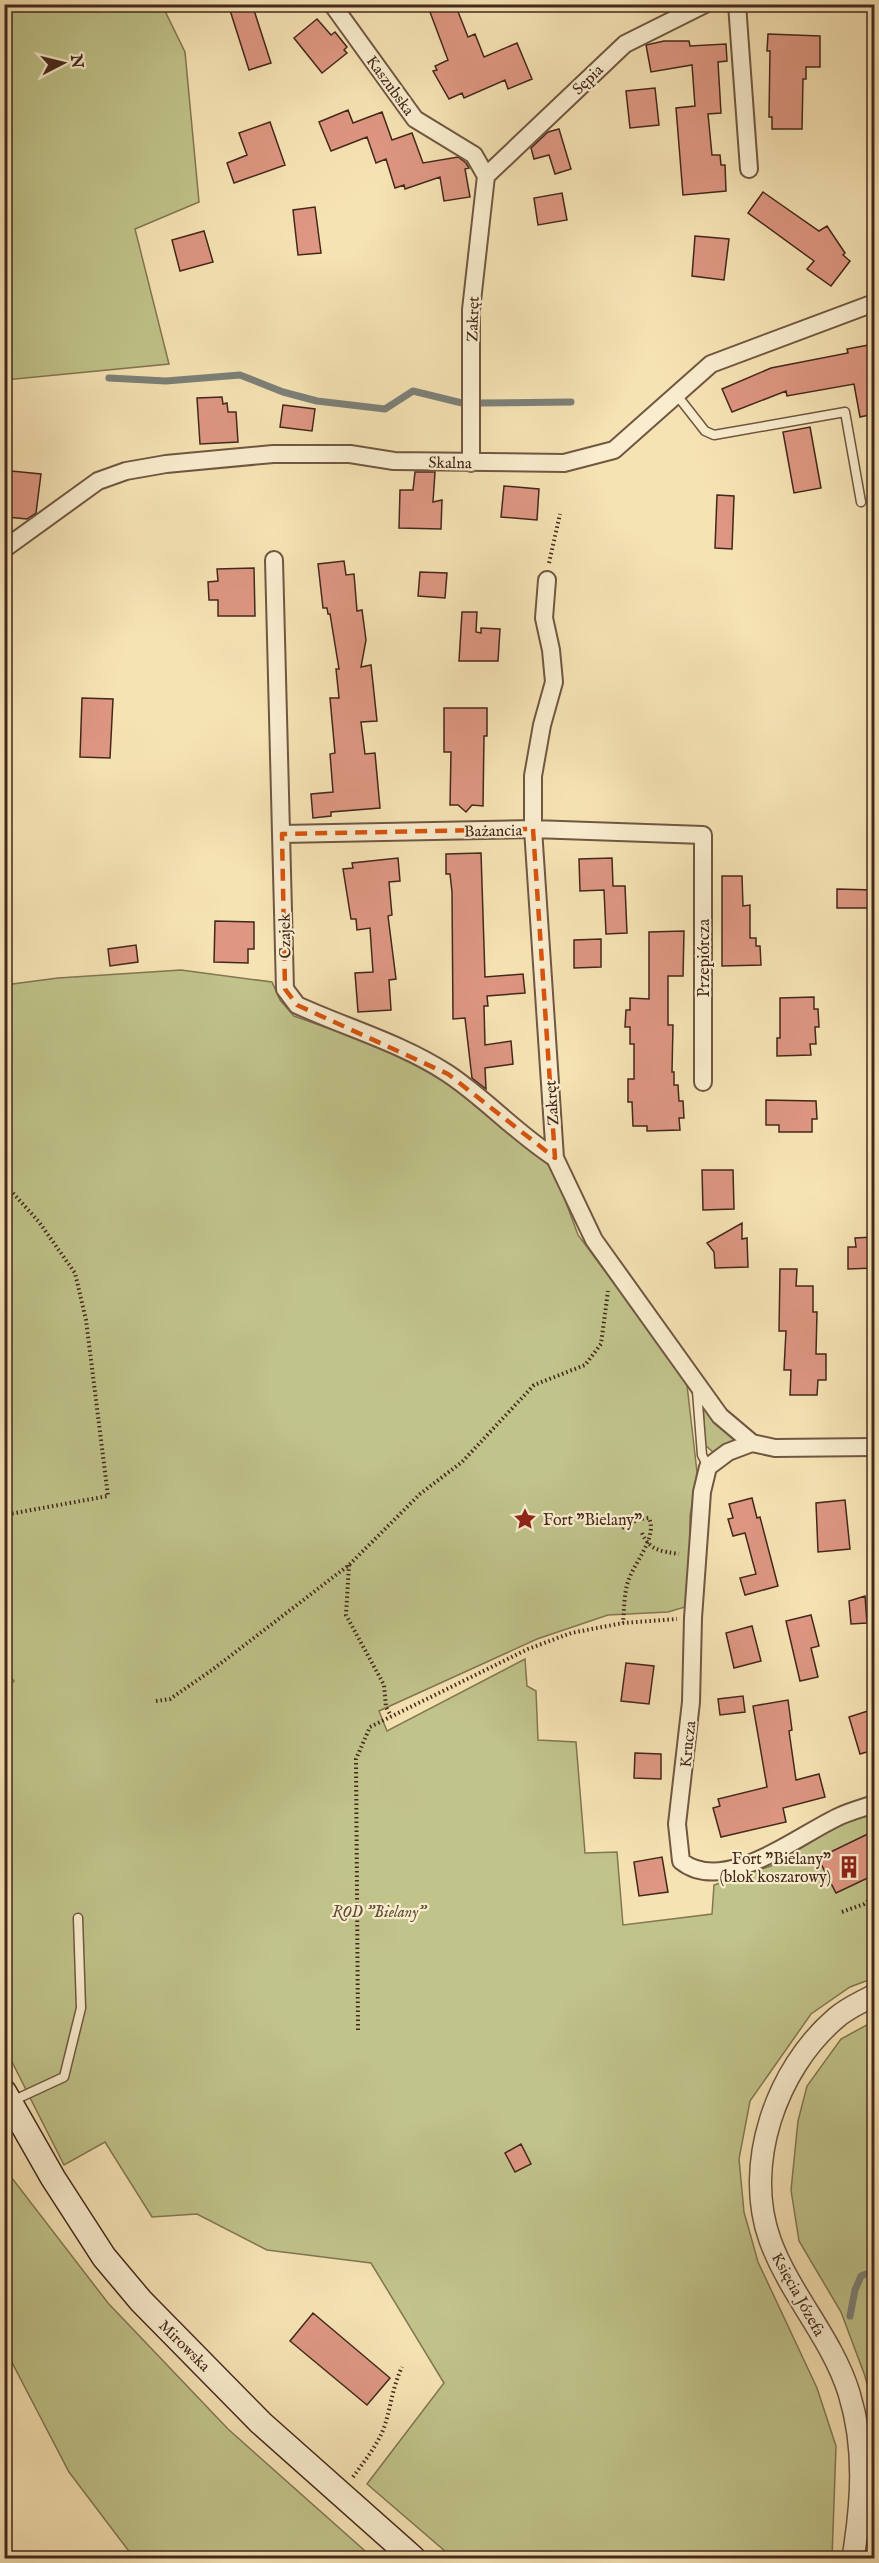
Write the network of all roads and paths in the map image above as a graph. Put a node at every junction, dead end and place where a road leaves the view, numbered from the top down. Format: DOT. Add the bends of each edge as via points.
graph roads {
  1 [pos="332,4"];
  2 [pos="705,4"];
  3 [pos="737,4"];
  4 [pos="749,169"];
  5 [pos="486,177"];
  6 [pos="874,303"];
  7 [pos="676,393"];
  8 [pos="471,463"];
  9 [pos="861,502"];
  10 [pos="560,514"];
  11 [pos="4,549"];
  12 [pos="274,560"];
  13 [pos="547,580"];
  14 [pos="532,829"];
  15 [pos="282,834"];
  16 [pos="703,835"];
  17 [pos="703,1082"];
  18 [pos="555,1158"];
  19 [pos="4,1184"];
  20 [pos="614,1269"];
  21 [pos="697,1384"];
  22 [pos="752,1443"];
  23 [pos="874,1447"];
  24 [pos="708,1467"];
  25 [pos="4,1515"];
  26 [pos="622,1528"];
  27 [pos="642,1533"];
  28 [pos="647,1544"];
  29 [pos="698,1552"];
  30 [pos="349,1564"];
  31 [pos="693,1618"];
  32 [pos="623,1623"];
  33 [pos="156,1701"];
  34 [pos="392,1716"];
  35 [pos="874,1804"];
  36 [pos="874,1896"];
  37 [pos="842,1912"];
  38 [pos="78,1918"];
  39 [pos="874,1995"];
  40 [pos="357,2030"];
  41 [pos="6,2100"];
  42 [pos="402,2367"];
  43 [pos="358,2486"];
  44 [pos="4,2548"];
  45 [pos="11,2559"];
  46 [pos="413,2559"];
  47 [pos="854,2559"];
  1 -- 5 [label="street, Kaszubska" via="415,119 474,155"];
  2 -- 5 [label="street, Sępia" via="625,44"];
  3 -- 4 [label="street"];
  5 -- 8 [label="street, Zakręt" via="471,310"];
  6 -- 7 [label="street, Skalna" via="711,364"];
  7 -- 8 [label="street, Skalna" via="615,450 564,463"];
  7 -- 9 [label="lane" via="705,431 714,435 845,412"];
  8 -- 11 [label="street, Skalna" via="394,461 350,454 273,454 146,467 98,481"];
  10 -- 13 [label="path"];
  12 -- 15 [label="street, Czajek"];
  13 -- 14 [label="street, Zakręt" via="544,618 554,682 533,776"];
  14 -- 15 [label="street, Bażancia"];
  14 -- 16 [label="street, Bażancia"];
  14 -- 18 [label="street, Zakręt"];
  15 -- 18 [label="street, Czajek" via="285,989 297,1005 415,1055 448,1074"];
  16 -- 17 [label="street, Przepiórcza"];
  18 -- 20 [label="street, Zakręt" via="594,1240"];
  19 -- 25 [label="path" via="39,1222 75,1273 86,1320 108,1496"];
  20 -- 21 [label="street, Zakręt"];
  20 -- 30 [label="path" via="601,1344 585,1365 534,1385 462,1462 420,1494"];
  21 -- 22 [label="street, Zakręt" via="720,1416"];
  21 -- 24 [label="lane" via="702,1455"];
  22 -- 23 [label="street" via="775,1448"];
  22 -- 24 [label="street" via="728,1452"];
  24 -- 29 [label="street, Krucza" via="702,1492"];
  26 -- 28 [label="path" via="649,1518 652,1525"];
  27 -- 28 [label="path"];
  28 -- 29 [label="path" via="655,1550 680,1555"];
  28 -- 32 [label="path" via="627,1585"];
  29 -- 31 [label="street, Krucza"];
  30 -- 33 [label="path" via="212,1670 170,1699"];
  30 -- 34 [label="path" via="346,1615 384,1685 386,1707"];
  31 -- 32 [label="path"];
  31 -- 35 [label="street, Krucza" via="691,1702 677,1824 681,1861 703,1873 729,1870 787,1847 839,1816"];
  32 -- 34 [label="path" via="571,1633 528,1649"];
  34 -- 40 [label="path" via="370,1727 356,1759"];
  36 -- 37 [label="path"];
  38 -- 41 [label="lane" via="81,2008 64,2077"];
  39 -- 47 [label="street, Księcia Józefa" via="837,2017 790,2073 768,2123 760,2182 770,2239 789,2282 835,2357 861,2436 860,2513"];
  41 -- 46 [label="main road, Mirowska" via="104,2257 141,2301 261,2423"];
  42 -- 43 [label="path" via="376,2446 350,2480"];
  44 -- 45 [label="lane"];
}
